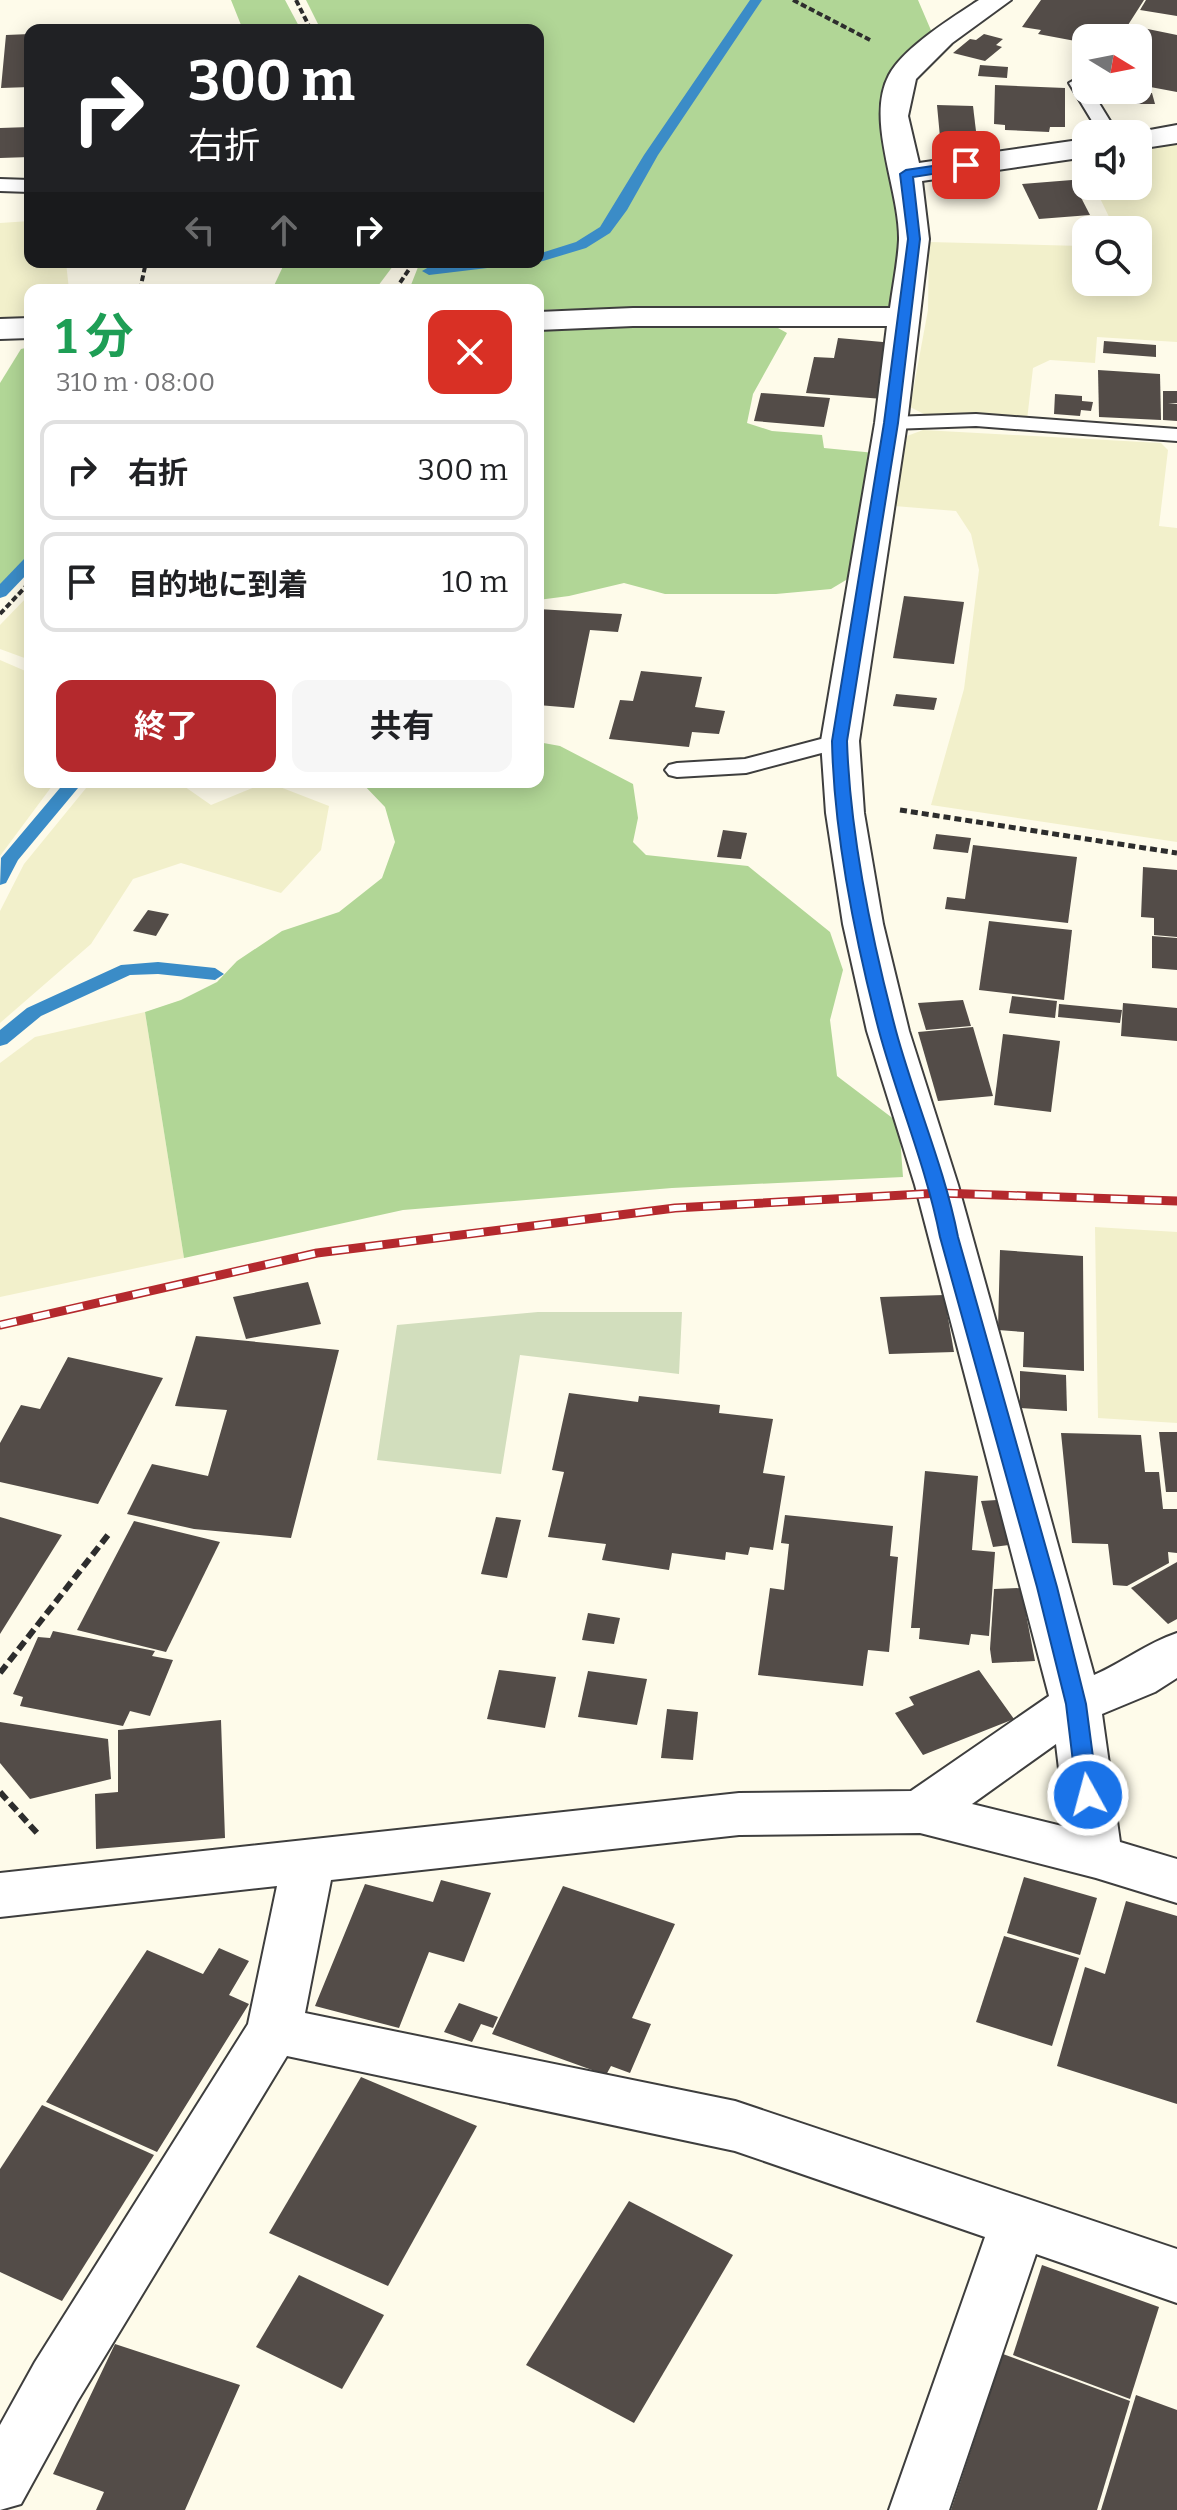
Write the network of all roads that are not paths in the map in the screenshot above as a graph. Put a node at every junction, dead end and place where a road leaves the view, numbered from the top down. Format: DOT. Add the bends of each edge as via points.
graph roads {
  1 [pos="997,0"];
  2 [pos="1177,134"];
  3 [pos="1152,138"];
  4 [pos="1072,150"];
  5 [pos="906,174"];
  6 [pos="0,185"];
  7 [pos="24,186"];
  8 [pos="905,317"];
  9 [pos="544,321"];
  10 [pos="24,328"];
  11 [pos="0,329"];
  12 [pos="891,423"];
  13 [pos="1177,435"];
  14 [pos="840,741"];
  15 [pos="677,770"];
  16 [pos="1177,1653"];
  17 [pos="1076,1704"];
  18 [pos="920,1812"];
  19 [pos="1096,1856"];
  20 [pos="309,1860"];
  21 [pos="1177,1881"];
  22 [pos="0,1895"];
  23 [pos="274,2030"];
  24 [pos="1018,2224"];
  25 [pos="1172,2263"];
  26 [pos="0,2483"];
  27 [pos="919,2510"];
  1 -- 5 [label="street" via="942,37 902,77 894,116"];
  2 -- 3 [label="street"];
  4 -- 5 [label="street"];
  5 -- 8 [label="street" via="914,239"];
  6 -- 7 [label="lane"];
  8 -- 9 [label="street"];
  8 -- 12 [label="street"];
  10 -- 11 [label="street"];
  12 -- 13 [label="lane" via="976,420"];
  12 -- 14 [label="street"];
  14 -- 15 [label="lane" via="746,766"];
  14 -- 17 [label="street" via="853,871 888,1031 940,1193"];
  16 -- 17 [label="street" via="1137,1678"];
  17 -- 18 [label="street"];
  17 -- 19 [label="street"];
  18 -- 19 [label="street"];
  18 -- 20 [label="street" via="739,1814"];
  19 -- 21 [label="street"];
  20 -- 22 [label="street"];
  20 -- 23 [label="street"];
  23 -- 24 [label="street" via="735,2126"];
  23 -- 26 [label="street" via="56,2382"];
  24 -- 25 [label="street"];
  24 -- 27 [label="street"];
}
